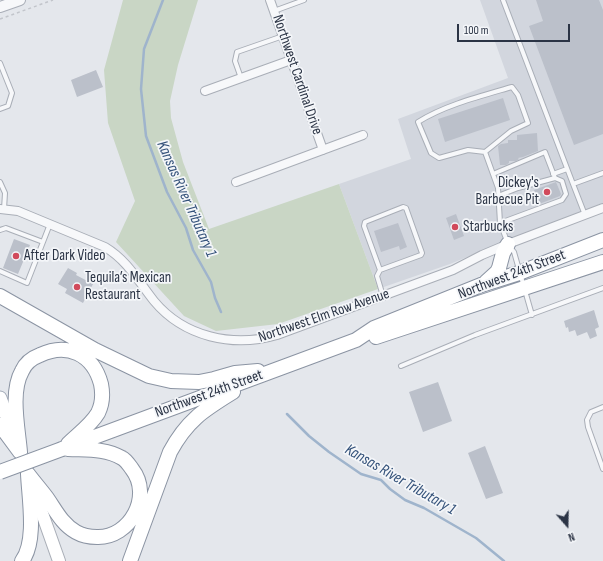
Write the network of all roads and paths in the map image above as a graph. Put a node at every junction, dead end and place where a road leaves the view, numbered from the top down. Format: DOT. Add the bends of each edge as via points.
graph roads {
  1 [pos="20,0"];
  2 [pos="53,0"];
  3 [pos="270,0"];
  4 [pos="304,0"];
  5 [pos="503,0"];
  6 [pos="0,8"];
  7 [pos="274,11"];
  8 [pos="0,19"];
  9 [pos="283,36"];
  10 [pos="291,60"];
  11 [pos="0,63"];
  12 [pos="241,78"];
  13 [pos="205,91"];
  14 [pos="0,109"];
  15 [pos="363,135"];
  16 [pos="323,150"];
  17 [pos="485,152"];
  18 [pos="567,169"];
  19 [pos="603,173"];
  20 [pos="493,174"];
  21 [pos="554,176"];
  22 [pos="0,182"];
  23 [pos="236,182"];
  24 [pos="573,184"];
  25 [pos="498,196"];
  26 [pos="603,208"];
  27 [pos="2,209"];
  28 [pos="585,215"];
  29 [pos="500,223"];
  30 [pos="50,224"];
  31 [pos="0,230"];
  32 [pos="603,240"];
  33 [pos="43,242"];
  34 [pos="508,244"];
  35 [pos="603,262"];
  36 [pos="380,270"];
  37 [pos="0,271"];
  38 [pos="519,272"];
  39 [pos="482,285"];
  40 [pos="603,288"];
  41 [pos="524,289"];
  42 [pos="0,296"];
  43 [pos="383,296"];
  44 [pos="532,315"];
  45 [pos="356,340"];
  46 [pos="401,366"];
  47 [pos="278,369"];
  48 [pos="259,376"];
  49 [pos="0,398"];
  50 [pos="603,407"];
  51 [pos="0,425"];
  52 [pos="62,449"];
  53 [pos="20,452"];
  54 [pos="603,469"];
  55 [pos="0,472"];
  56 [pos="28,474"];
  57 [pos="22,561"];
  58 [pos="59,561"];
  59 [pos="130,561"];
  1 -- 6 [label="street"];
  2 -- 8 [label="path"];
  3 -- 7 [label="street, Northwest Cardinal Drive"];
  4 -- 7 [label="lane"];
  5 -- 18 [label="lane"];
  7 -- 9 [label="street, Northwest Cardinal Drive"];
  9 -- 10 [label="street, Northwest Cardinal Drive"];
  9 -- 12 [label="lane" via="237,52 235,61"];
  10 -- 12 [label="street"];
  10 -- 16 [label="street, Northwest Cardinal Drive"];
  11 -- 14 [label="lane" via="12,94 8,106"];
  12 -- 13 [label="street"];
  15 -- 16 [label="street"];
  16 -- 23 [label="street"];
  17 -- 17 [label="lane" via="468,150 439,158 431,153 418,122 426,116 474,98 512,87 518,95 528,123 511,131"];
  17 -- 20 [label="lane"];
  18 -- 21 [label="lane"];
  18 -- 24 [label="lane"];
  19 -- 24 [label="lane"];
  20 -- 21 [label="lane" via="545,152"];
  20 -- 25 [label="lane"];
  21 -- 25 [label="lane"];
  21 -- 29 [label="lane" via="564,184 566,194 562,200"];
  22 -- 27 [label="lane" via="5,193"];
  24 -- 28 [label="lane"];
  25 -- 29 [label="lane"];
  26 -- 28 [label="street, Northwest Elm Row Avenue"];
  27 -- 30 [label="street, Northwest Elm Row Avenue" via="18,211"];
  28 -- 34 [label="street, Northwest Elm Row Avenue"];
  29 -- 34 [label="lane"];
  30 -- 33 [label="lane"];
  30 -- 43 [label="street, Northwest Elm Row Avenue" via="111,251 128,265 165,312 191,330 214,338 239,341 268,338"];
  31 -- 33 [label="lane" via="6,228"];
  32 -- 38 [label="highway, Northwest 24th Street"];
  33 -- 37 [label="lane" via="27,283"];
  34 -- 38 [label="lane" via="514,252"];
  34 -- 39 [label="highway" via="497,272"];
  34 -- 43 [label="street, Northwest Elm Row Avenue" via="453,270"];
  35 -- 41 [label="highway, Northwest 24th Street"];
  36 -- 36 [label="lane" via="364,226 365,222 406,208 421,255"];
  36 -- 43 [label="lane" via="377,276"];
  38 -- 39 [label="highway, Northwest 24th Street"];
  38 -- 41 [label="lane"];
  39 -- 45 [label="highway, Northwest 24th Street" via="374,328"];
  40 -- 44 [label="lane"];
  41 -- 44 [label="lane"];
  41 -- 45 [label="highway, Northwest 24th Street" via="374,338"];
  42 -- 47 [label="highway" via="95,350 161,380 199,382 235,373"];
  44 -- 46 [label="lane" via="475,335"];
  45 -- 47 [label="highway, Northwest 24th Street"];
  47 -- 48 [label="highway, Northwest 24th Street"];
  48 -- 52 [label="highway, Northwest 24th Street"];
  48 -- 59 [label="highway" via="200,413 182,430 170,452"];
  49 -- 53 [label="main road"];
  50 -- 54 [label="lane" via="591,412 587,420"];
  51 -- 53 [label="highway"];
  52 -- 53 [label="highway" via="97,414 102,403 102,389 97,372 83,356 69,350 54,350 36,356 21,371 16,394"];
  52 -- 55 [label="highway, Northwest 24th Street, bridge"];
  52 -- 56 [label="highway" via="106,452 123,459 134,471 140,493 138,508 120,531 102,537 78,533 64,523"];
  53 -- 56 [label="main road"];
  56 -- 57 [label="highway" via="31,534 28,551"];
  56 -- 58 [label="main road"];
}
